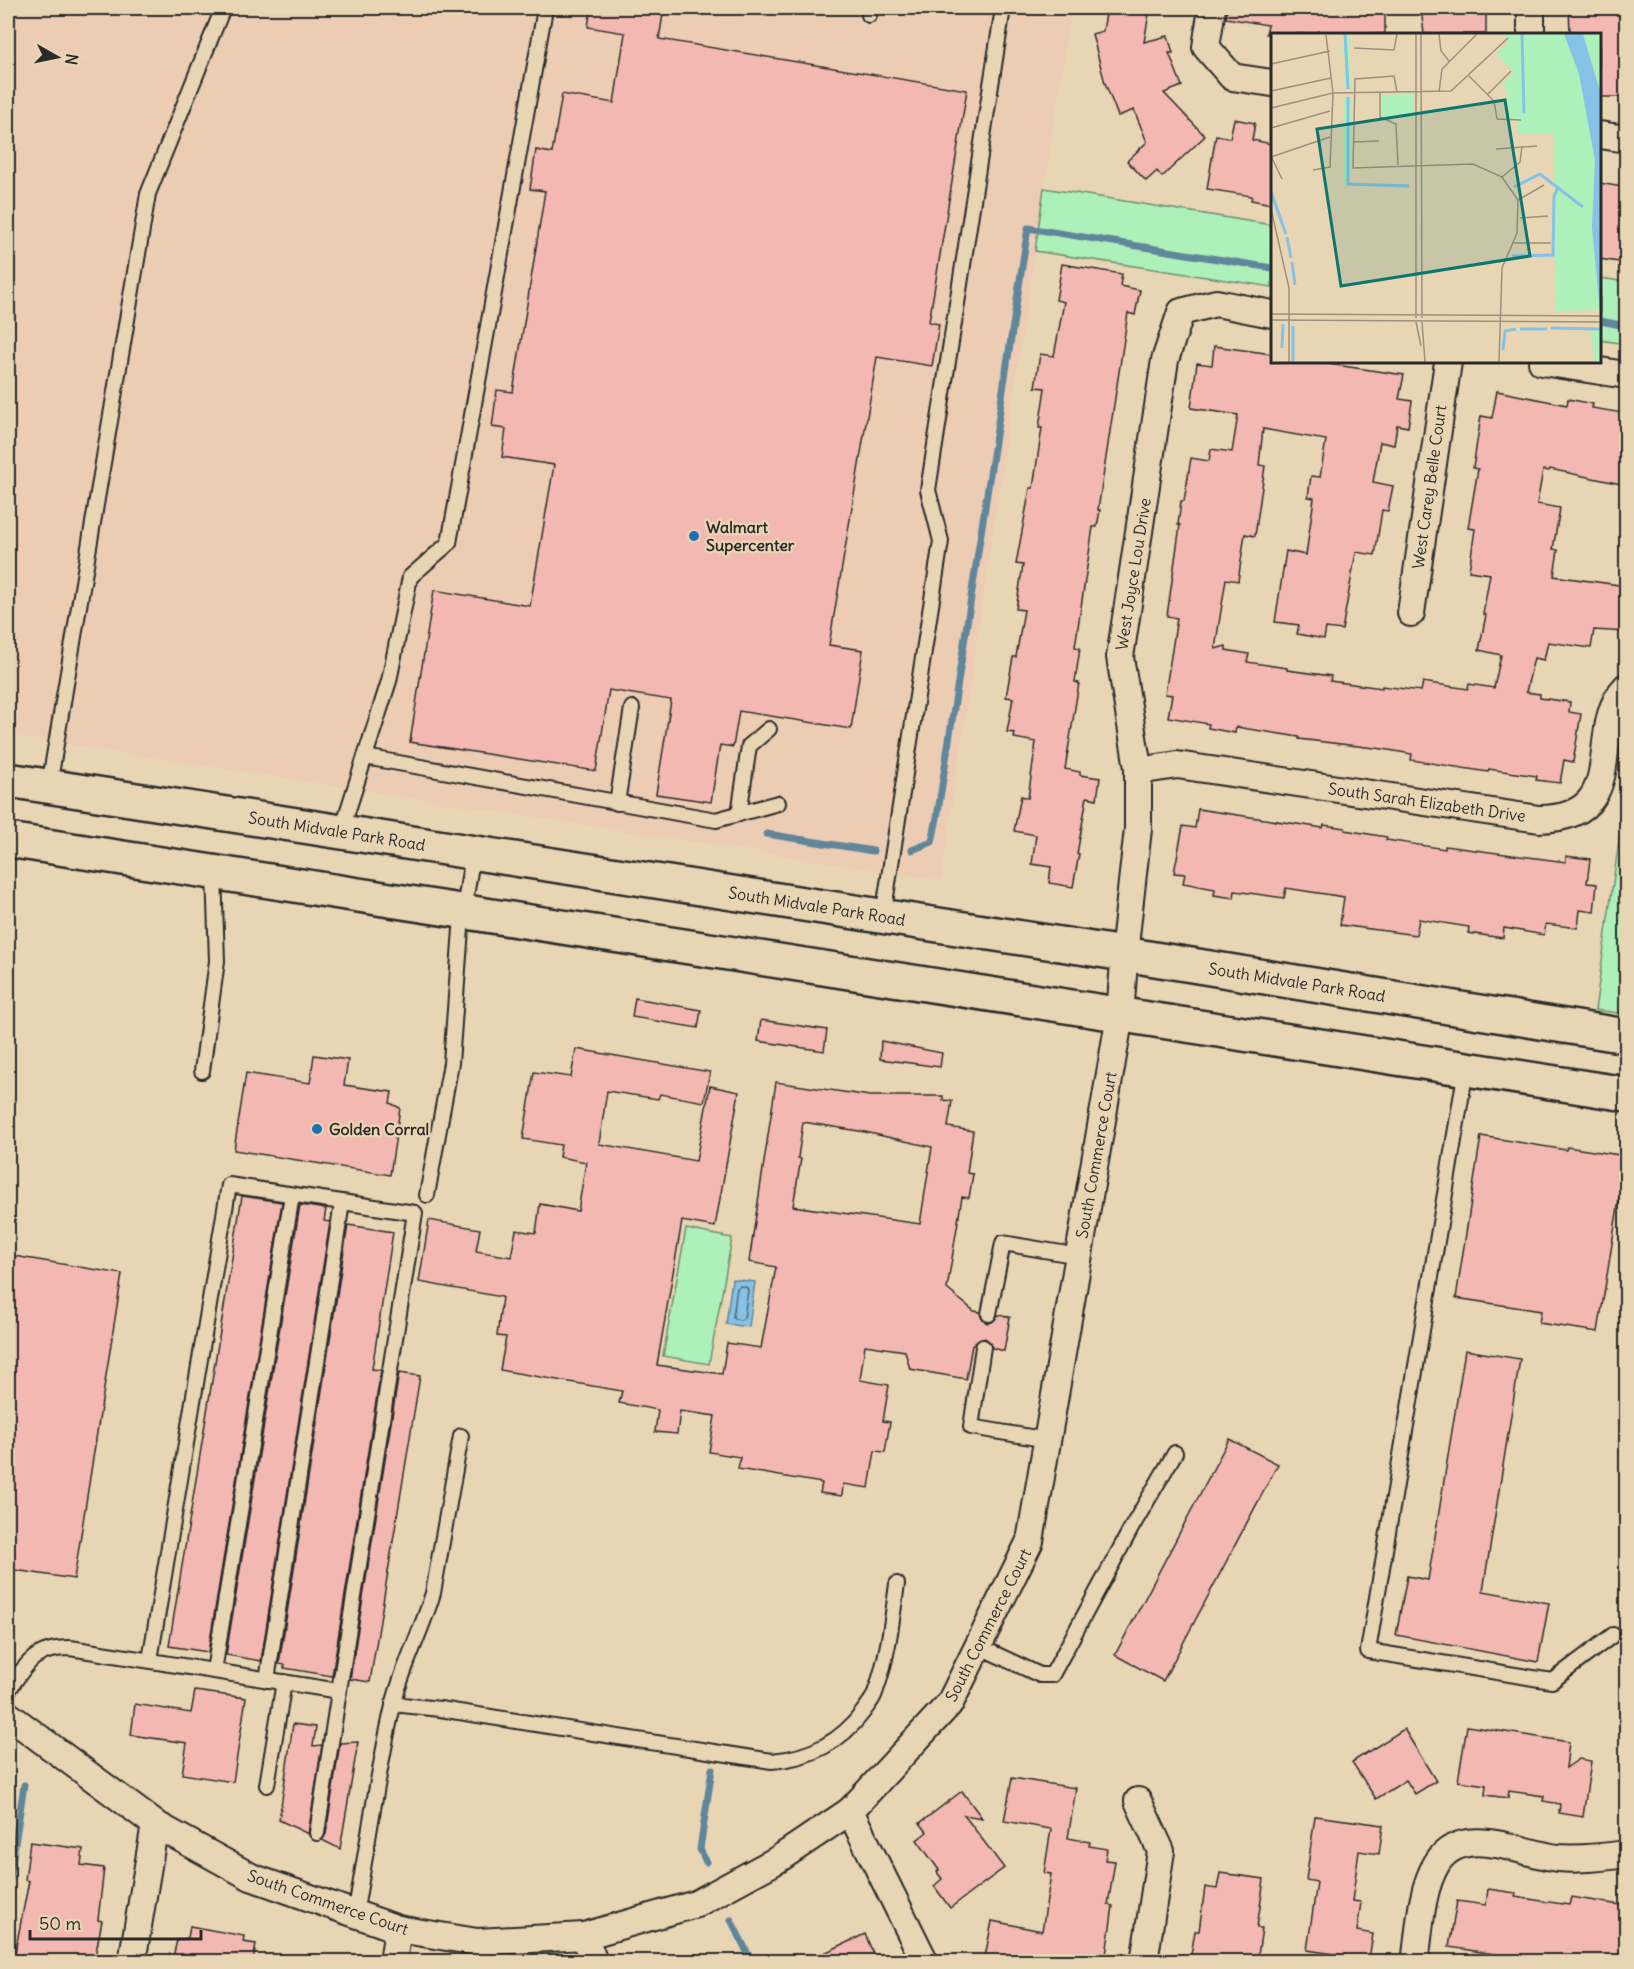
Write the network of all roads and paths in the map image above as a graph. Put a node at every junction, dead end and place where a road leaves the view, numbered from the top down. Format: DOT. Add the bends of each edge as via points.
graph roads {
  1 [pos="223,8"];
  2 [pos="1003,8"];
  3 [pos="1212,8"];
  4 [pos="1530,8"];
  5 [pos="545,9"];
  6 [pos="1531,33"];
  7 [pos="1271,83"];
  8 [pos="1601,135"];
  9 [pos="1626,139"];
  10 [pos="1271,314"];
  11 [pos="1448,363"];
  12 [pos="1548,363"];
  13 [pos="1626,375"];
  14 [pos="1411,613"];
  15 [pos="1626,687"];
  16 [pos="632,708"];
  17 [pos="769,729"];
  18 [pos="364,757"];
  19 [pos="1138,771"];
  20 [pos="8,780"];
  21 [pos="49,786"];
  22 [pos="617,803"];
  23 [pos="778,803"];
  24 [pos="739,814"];
  25 [pos="341,832"];
  26 [pos="8,840"];
  27 [pos="473,852"];
  28 [pos="214,873"];
  29 [pos="464,912"];
  30 [pos="883,916"];
  31 [pos="1123,967"];
  32 [pos="1120,1015"];
  33 [pos="1626,1036"];
  34 [pos="1466,1069"];
  35 [pos="202,1071"];
  36 [pos="1626,1094"];
  37 [pos="292,1195"];
  38 [pos="426,1195"];
  39 [pos="342,1203"];
  40 [pos="1079,1256"];
  41 [pos="989,1314"];
  42 [pos="983,1347"];
  43 [pos="461,1436"];
  44 [pos="1048,1440"];
  45 [pos="1175,1454"];
  46 [pos="897,1584"];
  47 [pos="1613,1635"];
  48 [pos="978,1646"];
  49 [pos="150,1660"];
  50 [pos="214,1671"];
  51 [pos="267,1680"];
  52 [pos="284,1682"];
  53 [pos="8,1691"];
  54 [pos="339,1691"];
  55 [pos="393,1704"];
  56 [pos="8,1715"];
  57 [pos="267,1785"];
  58 [pos="1138,1801"];
  59 [pos="850,1811"];
  60 [pos="155,1824"];
  61 [pos="317,1833"];
  62 [pos="1626,1854"];
  63 [pos="355,1914"];
  64 [pos="398,1929"];
  65 [pos="584,1936"];
  66 [pos="132,1962"];
  67 [pos="393,1962"];
  68 [pos="594,1962"];
  69 [pos="925,1962"];
  70 [pos="1144,1962"];
  71 [pos="1415,1962"];
  1 -- 21 [label="lane" via="148,194"];
  2 -- 30 [label="lane" via="928,490 941,541"];
  3 -- 7 [label="street" via="1206,47 1232,77"];
  4 -- 6 [label="street"];
  5 -- 18 [label="lane" via="449,543 410,577 389,681"];
  8 -- 9 [label="street"];
  10 -- 19 [label="street, West Joyce Lou Drive" via="1216,303 1181,312 1166,360 1120,657"];
  11 -- 14 [label="street, West Carey Belle Court"];
  12 -- 13 [label="street"];
  15 -- 19 [label="street, South Sarah Elizabeth Drive" via="1613,711 1602,779 1595,797 1571,814 1555,819 1177,765"];
  16 -- 22 [label="lane"];
  17 -- 24 [label="lane" via="749,746"];
  18 -- 22 [label="lane"];
  18 -- 25 [label="lane"];
  19 -- 31 [label="street, West Joyce Lou Drive" via="1138,829"];
  20 -- 21 [label="main road, South Midvale Park Road"];
  21 -- 25 [label="main road, South Midvale Park Road"];
  22 -- 24 [label="lane" via="716,820"];
  23 -- 24 [label="lane"];
  25 -- 27 [label="main road, South Midvale Park Road"];
  26 -- 28 [label="main road"];
  27 -- 29 [label="lane"];
  27 -- 30 [label="main road, South Midvale Park Road"];
  28 -- 29 [label="main road"];
  28 -- 35 [label="lane" via="218,961"];
  29 -- 32 [label="main road"];
  29 -- 38 [label="lane" via="451,1063"];
  30 -- 31 [label="main road, South Midvale Park Road"];
  31 -- 32 [label="street, South Commerce Court"];
  31 -- 33 [label="main road, South Midvale Park Road"];
  32 -- 34 [label="main road"];
  32 -- 40 [label="street, South Commerce Court"];
  34 -- 36 [label="main road"];
  34 -- 47 [label="lane" via="1368,1651 1552,1681"];
  37 -- 39 [label="lane"];
  37 -- 49 [label="lane" via="229,1185"];
  37 -- 50 [label="lane"];
  39 -- 51 [label="lane"];
  39 -- 54 [label="lane" via="415,1213"];
  40 -- 41 [label="lane" via="1003,1243"];
  40 -- 44 [label="street, South Commerce Court"];
  42 -- 44 [label="lane" via="971,1427"];
  43 -- 55 [label="lane" via="433,1593"];
  44 -- 48 [label="street, South Commerce Court" via="1030,1541"];
  45 -- 48 [label="lane" via="1052,1675 1040,1676"];
  46 -- 55 [label="lane" via="875,1695 853,1726 821,1749 793,1759 772,1761"];
  48 -- 59 [label="street, South Commerce Court" via="950,1703"];
  49 -- 50 [label="lane"];
  49 -- 53 [label="lane" via="54,1648 34,1656"];
  50 -- 51 [label="lane"];
  51 -- 52 [label="lane"];
  52 -- 54 [label="lane"];
  52 -- 57 [label="lane"];
  54 -- 61 [label="lane"];
  55 -- 63 [label="lane"];
  56 -- 60 [label="street, South Commerce Court"];
  58 -- 70 [label="street" via="1161,1851"];
  59 -- 65 [label="street, South Commerce Court" via="777,1860 696,1904"];
  59 -- 69 [label="street"];
  60 -- 63 [label="street, South Commerce Court" via="251,1877"];
  60 -- 66 [label="street"];
  62 -- 71 [label="street" via="1557,1858 1476,1842 1441,1845 1430,1879"];
  63 -- 64 [label="street, South Commerce Court"];
  64 -- 65 [label="street, South Commerce Court" via="477,1942"];
  64 -- 67 [label="street"];
  65 -- 68 [label="street"];
}
